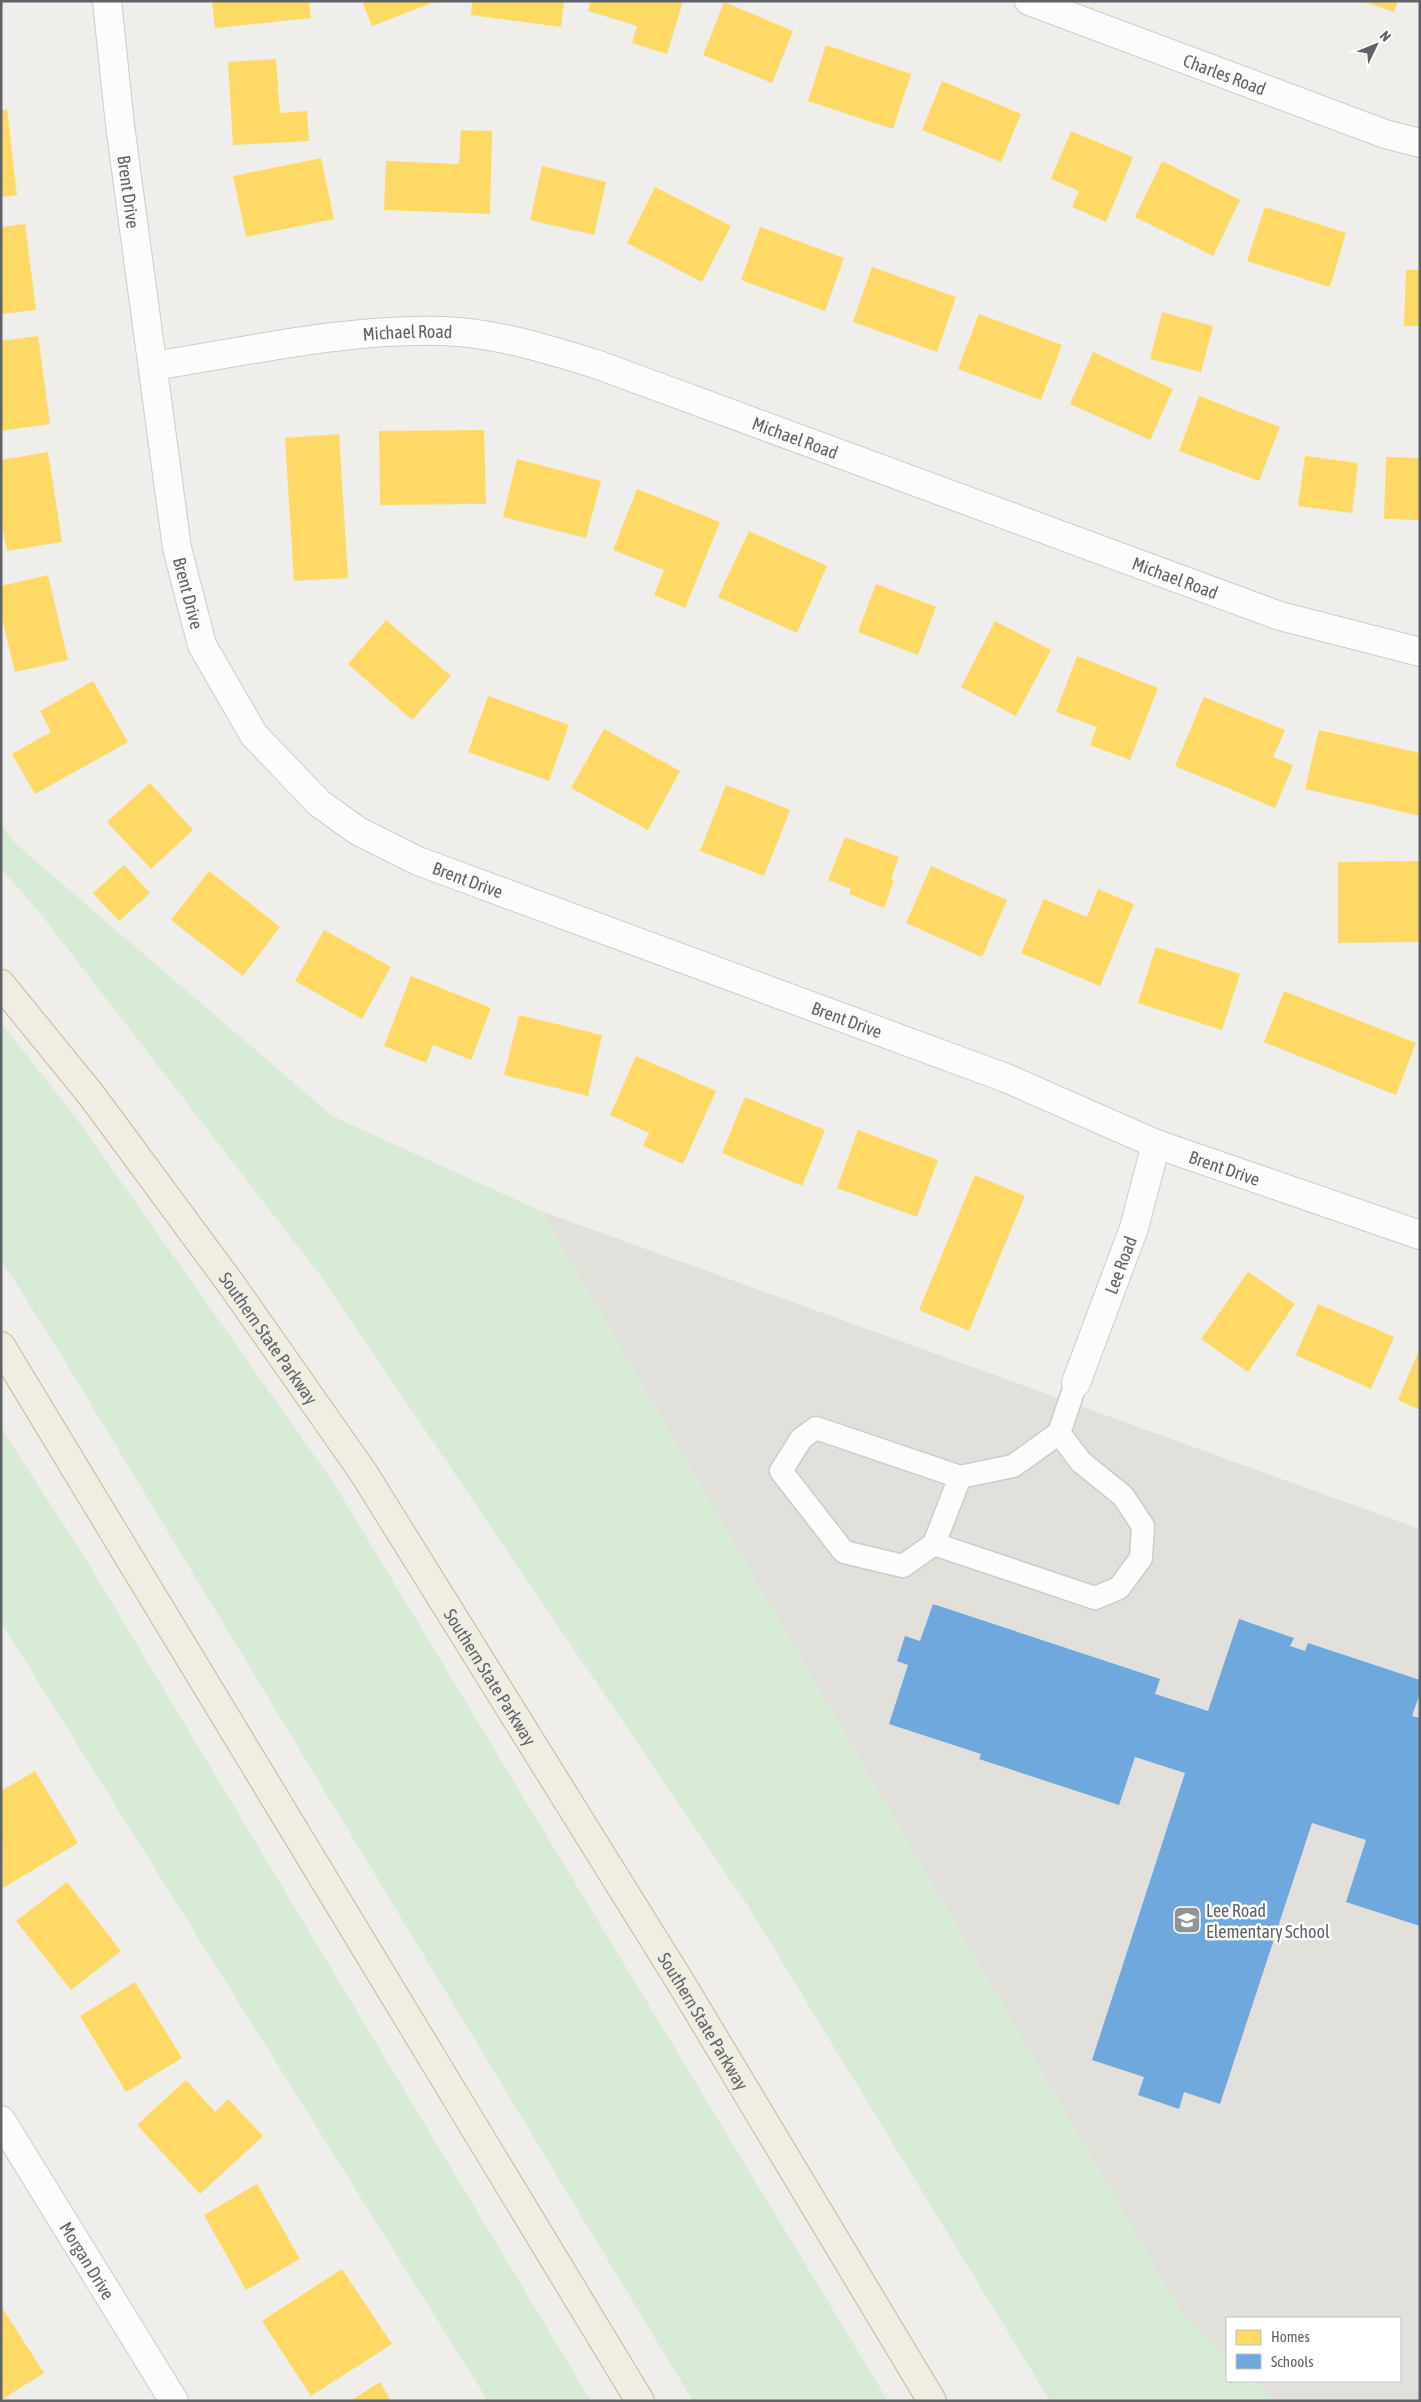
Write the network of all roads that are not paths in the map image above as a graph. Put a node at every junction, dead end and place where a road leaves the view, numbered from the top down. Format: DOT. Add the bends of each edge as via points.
graph roads {
  1 [pos="108,1"];
  2 [pos="1029,1"];
  3 [pos="1420,144"];
  4 [pos="154,366"];
  5 [pos="1420,652"];
  6 [pos="1,984"];
  7 [pos="1156,1144"];
  8 [pos="1420,1235"];
  9 [pos="1,1346"];
  10 [pos="1076,1383"];
  11 [pos="1058,1433"];
  12 [pos="960,1477"];
  13 [pos="934,1544"];
  14 [pos="1,2120"];
  15 [pos="174,2401"];
  16 [pos="640,2401"];
  17 [pos="932,2401"];
  1 -- 4 [label="street, Brent Drive" via="120,124"];
  2 -- 3 [label="street, Charles Road" via="1384,134"];
  4 -- 5 [label="street, Michael Road" via="365,332 445,332 523,342 596,364 1280,616"];
  4 -- 7 [label="street, Brent Drive" via="177,548 202,645 254,735 319,803 358,831 418,861 1006,1078"];
  6 -- 17 [label="highway, Southern State Parkway" via="92,1096 231,1284 363,1472 676,1974"];
  7 -- 8 [label="street, Brent Drive"];
  7 -- 10 [label="street, Lee Road" via="1134,1228"];
  9 -- 16 [label="highway"];
  10 -- 11 [label="lane"];
  11 -- 12 [label="lane" via="1014,1466"];
  11 -- 13 [label="lane" via="1081,1462 1123,1496 1143,1526 1141,1558 1119,1588 1095,1598"];
  12 -- 13 [label="lane"];
  12 -- 13 [label="lane" via="816,1428 801,1439 781,1471 844,1552 902,1566"];
  14 -- 15 [label="street, Morgan Drive"];
}
